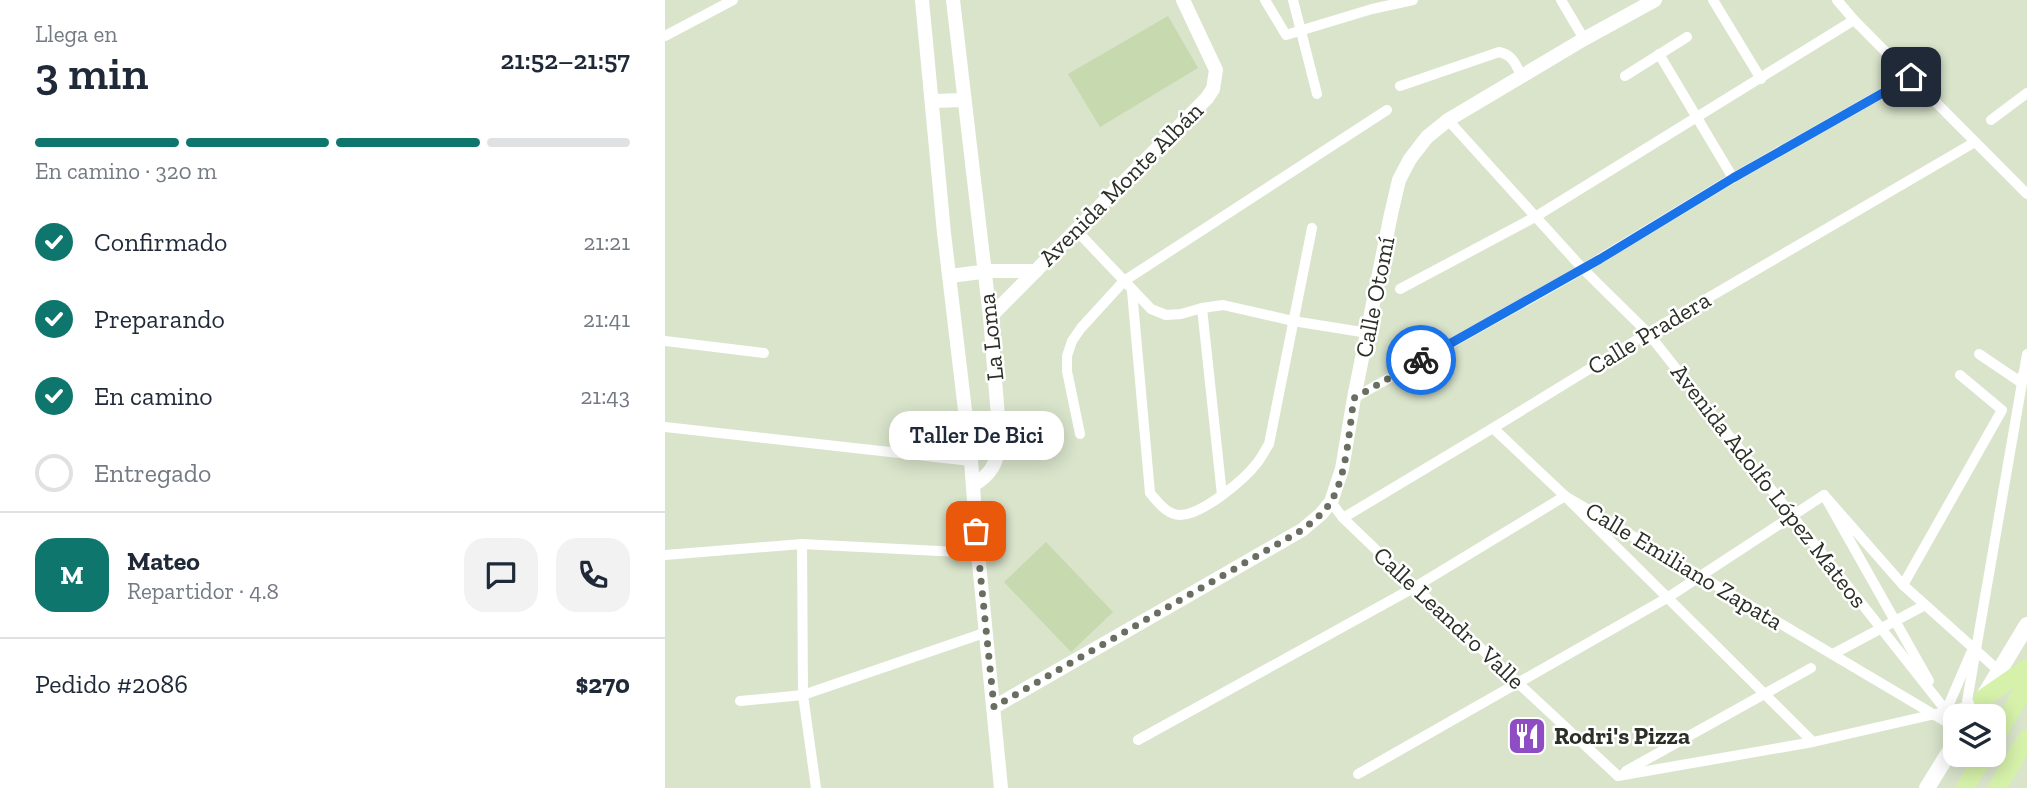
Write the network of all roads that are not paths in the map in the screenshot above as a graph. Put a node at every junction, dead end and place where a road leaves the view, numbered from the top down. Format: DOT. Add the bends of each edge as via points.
graph roads {
  1 [pos="733,0"];
  2 [pos="922,0"];
  3 [pos="953,0"];
  4 [pos="1183,0"];
  5 [pos="1265,0"];
  6 [pos="1293,0"];
  7 [pos="1413,0"];
  8 [pos="1561,0"];
  9 [pos="1655,0"];
  10 [pos="1713,0"];
  11 [pos="1837,0"];
  12 [pos="1854,20"];
  13 [pos="1300,30"];
  14 [pos="665,36"];
  15 [pos="1687,37"];
  16 [pos="1584,39"];
  17 [pos="1659,54"];
  18 [pos="1625,76"];
  19 [pos="1522,77"];
  20 [pos="1911,77"];
  21 [pos="1761,79"];
  22 [pos="1401,86"];
  23 [pos="1317,94"];
  24 [pos="2025,99"];
  25 [pos="964,100"];
  26 [pos="932,101"];
  27 [pos="1387,110"];
  28 [pos="1697,117"];
  29 [pos="1448,120"];
  30 [pos="1991,120"];
  31 [pos="1975,142"];
  32 [pos="1733,178"];
  33 [pos="2027,194"];
  34 [pos="1535,217"];
  35 [pos="1312,228"];
  36 [pos="1076,230"];
  37 [pos="1583,269"];
  38 [pos="1036,271"];
  39 [pos="984,272"];
  40 [pos="950,276"];
  41 [pos="1124,281"];
  42 [pos="1400,289"];
  43 [pos="1132,290"];
  44 [pos="1202,308"];
  45 [pos="990,317"];
  46 [pos="1293,321"];
  47 [pos="1368,333"];
  48 [pos="1648,333"];
  49 [pos="665,341"];
  50 [pos="764,353"];
  51 [pos="1979,354"];
  52 [pos="2027,354"];
  53 [pos="2023,374"];
  54 [pos="1960,375"];
  55 [pos="1354,398"];
  56 [pos="665,427"];
  57 [pos="1493,428"];
  58 [pos="1080,434"];
  59 [pos="971,461"];
  60 [pos="972,485"];
  61 [pos="1222,495"];
  62 [pos="1824,495"];
  63 [pos="1565,496"];
  64 [pos="1331,502"];
  65 [pos="1792,516"];
  66 [pos="1343,518"];
  67 [pos="802,544"];
  68 [pos="978,553"];
  69 [pos="665,555"];
  70 [pos="1700,576"];
  71 [pos="1903,585"];
  72 [pos="1415,587"];
  73 [pos="1667,598"];
  74 [pos="1925,606"];
  75 [pos="1895,621"];
  76 [pos="2027,625"];
  77 [pos="1881,629"];
  78 [pos="987,632"];
  79 [pos="1974,650"];
  80 [pos="1833,654"];
  81 [pos="1811,668"];
  82 [pos="2027,668"];
  83 [pos="1999,671"];
  84 [pos="1518,682"];
  85 [pos="2027,685"];
  86 [pos="1764,693"];
  87 [pos="803,695"];
  88 [pos="740,701"];
  89 [pos="1944,704"];
  90 [pos="1957,704"];
  91 [pos="1973,704"];
  92 [pos="1976,704"];
  93 [pos="1978,704"];
  94 [pos="994,707"];
  95 [pos="1943,707"];
  96 [pos="1933,714"];
  97 [pos="1943,716"];
  98 [pos="1943,716"];
  99 [pos="2006,718"];
  100 [pos="2027,738"];
  101 [pos="1138,740"];
  102 [pos="1813,743"];
  103 [pos="1943,762"];
  104 [pos="1977,767"];
  105 [pos="1358,774"];
  106 [pos="1618,776"];
  107 [pos="816,788"];
  108 [pos="1001,788"];
  109 [pos="1927,788"];
  110 [pos="1965,788"];
  111 [pos="1997,788"];
  1 -- 14 [label="street"];
  2 -- 26 [label="street"];
  3 -- 25 [label="street, La Loma"];
  4 -- 36 [label="street, Avenida Monte Albán" via="1216,70 1213,89"];
  5 -- 13 [label="street" via="1286,35"];
  6 -- 13 [label="street"];
  7 -- 13 [label="street"];
  8 -- 16 [label="street"];
  9 -- 16 [label="street, Calle Otomí"];
  10 -- 21 [label="street"];
  11 -- 12 [label="street"];
  12 -- 20 [label="street"];
  12 -- 21 [label="street"];
  13 -- 23 [label="street"];
  15 -- 17 [label="street"];
  16 -- 19 [label="street, Calle Otomí"];
  17 -- 18 [label="street"];
  17 -- 28 [label="street"];
  19 -- 22 [label="street" via="1513,59 1499,52"];
  19 -- 29 [label="street, Calle Otomí"];
  20 -- 31 [label="street"];
  20 -- 32 [label="street"];
  21 -- 28 [label="street"];
  24 -- 30 [label="street"];
  25 -- 26 [label="street"];
  25 -- 39 [label="street, La Loma"];
  26 -- 40 [label="street"];
  27 -- 41 [label="street"];
  28 -- 32 [label="street"];
  28 -- 34 [label="street"];
  29 -- 34 [label="street, Avenida Adolfo López Mateos"];
  29 -- 47 [label="street, Calle Otomí" via="1427,137 1399,180"];
  31 -- 33 [label="street"];
  31 -- 48 [label="street, Calle Pradera"];
  32 -- 37 [label="street"];
  34 -- 37 [label="street, Avenida Adolfo López Mateos"];
  34 -- 42 [label="street"];
  35 -- 46 [label="street"];
  36 -- 38 [label="street, Avenida Monte Albán"];
  36 -- 41 [label="street"];
  37 -- 48 [label="street, Avenida Adolfo López Mateos"];
  37 -- 55 [label="street"];
  38 -- 39 [label="street"];
  38 -- 45 [label="street, Avenida Monte Albán"];
  39 -- 40 [label="street"];
  39 -- 45 [label="street, La Loma"];
  40 -- 59 [label="street"];
  41 -- 43 [label="street"];
  41 -- 58 [label="street" via="1081,328 1067,356"];
  43 -- 44 [label="street" via="1151,309 1166,314"];
  43 -- 61 [label="street" via="1150,493 1164,509 1179,516 1201,510"];
  44 -- 46 [label="street" via="1223,305"];
  44 -- 61 [label="street"];
  45 -- 60 [label="street, La Loma" via="1000,442 993,470"];
  46 -- 47 [label="street"];
  46 -- 61 [label="street" via="1269,444 1257,464"];
  47 -- 55 [label="street, Calle Otomí"];
  48 -- 57 [label="street, Calle Pradera"];
  48 -- 65 [label="street, Avenida Adolfo López Mateos"];
  49 -- 50 [label="street"];
  51 -- 53 [label="street"];
  52 -- 53 [label="street"];
  53 -- 79 [label="street"];
  54 -- 71 [label="street" via="2002,410"];
  55 -- 64 [label="street, Calle Otomí" via="1342,469"];
  56 -- 59 [label="street"];
  57 -- 63 [label="street"];
  57 -- 66 [label="street, Calle Pradera"];
  59 -- 60 [label="street"];
  60 -- 68 [label="street"];
  62 -- 65 [label="street"];
  62 -- 71 [label="street, Avenida Adolfo López Mateos"];
  62 -- 75 [label="street, Avenida Adolfo López Mateos"];
  63 -- 70 [label="street, Calle Emiliano Zapata"];
  63 -- 72 [label="street, Calle Emiliano Zapata"];
  63 -- 73 [label="street"];
  64 -- 66 [label="street"];
  64 -- 94 [label="street, Calle Otomí" via="1302,530"];
  65 -- 70 [label="street"];
  65 -- 77 [label="street, Avenida Adolfo López Mateos"];
  66 -- 72 [label="street, Calle Leandro Valle"];
  67 -- 68 [label="street"];
  67 -- 69 [label="street"];
  67 -- 87 [label="street"];
  68 -- 78 [label="street"];
  70 -- 73 [label="street"];
  70 -- 80 [label="street, Calle Emiliano Zapata"];
  71 -- 74 [label="street, Avenida Adolfo López Mateos"];
  72 -- 84 [label="street, Calle Leandro Valle"];
  72 -- 101 [label="street, Calle Emiliano Zapata"];
  73 -- 84 [label="street"];
  73 -- 86 [label="street"];
  74 -- 75 [label="street"];
  74 -- 79 [label="street, Avenida Adolfo López Mateos"];
  75 -- 77 [label="street"];
  75 -- 89 [label="street, Avenida Adolfo López Mateos"];
  76 -- 83 [label="main road"];
  77 -- 80 [label="street"];
  77 -- 95 [label="street, Avenida Adolfo López Mateos"];
  78 -- 87 [label="street"];
  78 -- 94 [label="street"];
  79 -- 83 [label="street, Avenida Adolfo López Mateos"];
  79 -- 90 [label="street"];
  79 -- 91 [label="street"];
  80 -- 96 [label="street, Calle Emiliano Zapata"];
  81 -- 86 [label="street"];
  82 -- 93 [label="main road"];
  83 -- 92 [label="main road"];
  84 -- 105 [label="street"];
  84 -- 106 [label="street, Calle Leandro Valle"];
  85 -- 99 [label="main road"];
  86 -- 102 [label="street"];
  86 -- 106 [label="street"];
  87 -- 88 [label="street"];
  87 -- 107 [label="street"];
  94 -- 108 [label="street"];
  96 -- 97 [label="street"];
  96 -- 98 [label="street, Calle Emiliano Zapata"];
  96 -- 102 [label="street"];
  100 -- 111 [label="main road"];
  102 -- 106 [label="street"];
  103 -- 109 [label="main road"];
  104 -- 110 [label="main road"];
}
